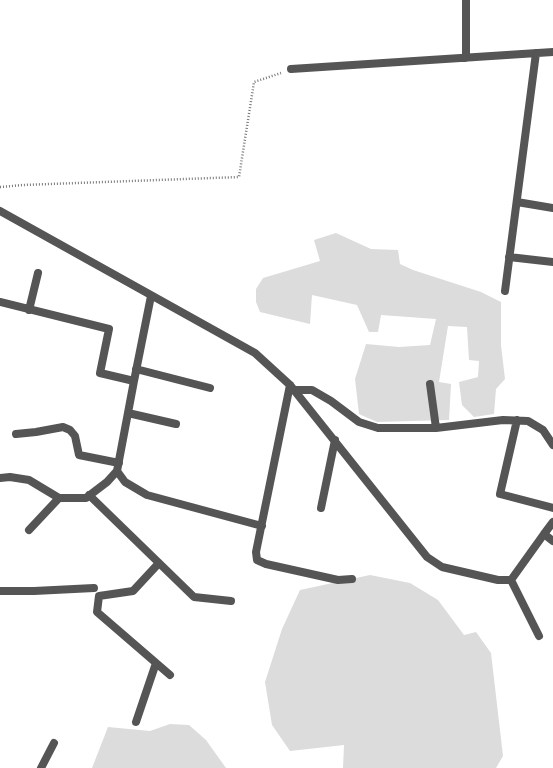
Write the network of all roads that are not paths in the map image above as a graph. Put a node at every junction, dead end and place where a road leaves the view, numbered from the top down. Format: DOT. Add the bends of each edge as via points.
graph roads {
  1 [pos="466,0"];
  2 [pos="553,52"];
  3 [pos="536,53"];
  4 [pos="466,58"];
  5 [pos="291,69"];
  6 [pos="517,202"];
  7 [pos="553,208"];
  8 [pos="0,211"];
  9 [pos="509,257"];
  10 [pos="553,262"];
  11 [pos="38,273"];
  12 [pos="505,291"];
  13 [pos="151,296"];
  14 [pos="0,302"];
  15 [pos="29,310"];
  16 [pos="136,369"];
  17 [pos="134,382"];
  18 [pos="430,384"];
  19 [pos="210,388"];
  20 [pos="292,388"];
  21 [pos="128,413"];
  22 [pos="516,420"];
  23 [pos="176,424"];
  24 [pos="436,428"];
  25 [pos="16,434"];
  26 [pos="335,440"];
  27 [pos="553,445"];
  28 [pos="119,463"];
  29 [pos="117,471"];
  30 [pos="0,478"];
  31 [pos="89,496"];
  32 [pos="59,498"];
  33 [pos="321,508"];
  34 [pos="553,508"];
  35 [pos="553,522"];
  36 [pos="262,526"];
  37 [pos="29,530"];
  38 [pos="544,534"];
  39 [pos="553,541"];
  40 [pos="159,563"];
  41 [pos="352,580"];
  42 [pos="511,580"];
  43 [pos="94,588"];
  44 [pos="0,591"];
  45 [pos="231,601"];
  46 [pos="539,636"];
  47 [pos="156,663"];
  48 [pos="170,675"];
  49 [pos="136,722"];
  50 [pos="54,743"];
  51 [pos="41,768"];
  1 -- 4 [label="street"];
  2 -- 3 [label="street"];
  3 -- 4 [label="street"];
  3 -- 6 [label="street"];
  4 -- 5 [label="street"];
  6 -- 7 [label="street"];
  6 -- 9 [label="street"];
  8 -- 13 [label="street"];
  9 -- 10 [label="street"];
  9 -- 12 [label="street"];
  11 -- 15 [label="street"];
  13 -- 16 [label="street"];
  13 -- 20 [label="street" via="255,353"];
  14 -- 15 [label="street"];
  15 -- 17 [label="street" via="109,329 100,373"];
  16 -- 17 [label="street"];
  16 -- 19 [label="street"];
  17 -- 21 [label="street"];
  18 -- 24 [label="street"];
  20 -- 24 [label="street" via="312,390 359,422 378,428"];
  20 -- 26 [label="street"];
  20 -- 36 [label="street"];
  21 -- 23 [label="street"];
  21 -- 28 [label="street"];
  22 -- 24 [label="street"];
  22 -- 27 [label="street" via="528,421 542,430"];
  22 -- 34 [label="street" via="500,494"];
  25 -- 28 [label="street" via="63,427 75,436 79,455"];
  26 -- 33 [label="street"];
  26 -- 42 [label="street" via="427,557 442,567 498,580"];
  28 -- 29 [label="street"];
  29 -- 31 [label="street"];
  29 -- 36 [label="street" via="125,482 147,495"];
  30 -- 32 [label="street" via="10,476 29,480"];
  31 -- 32 [label="street"];
  31 -- 40 [label="street"];
  32 -- 37 [label="street"];
  35 -- 38 [label="street"];
  36 -- 41 [label="street" via="256,552 257,560 338,580"];
  38 -- 39 [label="street"];
  38 -- 42 [label="street"];
  40 -- 45 [label="street" via="194,597"];
  40 -- 47 [label="street" via="133,592 99,596 97,612"];
  42 -- 46 [label="street"];
  43 -- 44 [label="street"];
  47 -- 48 [label="street"];
  47 -- 49 [label="street"];
  50 -- 51 [label="street"];
}
